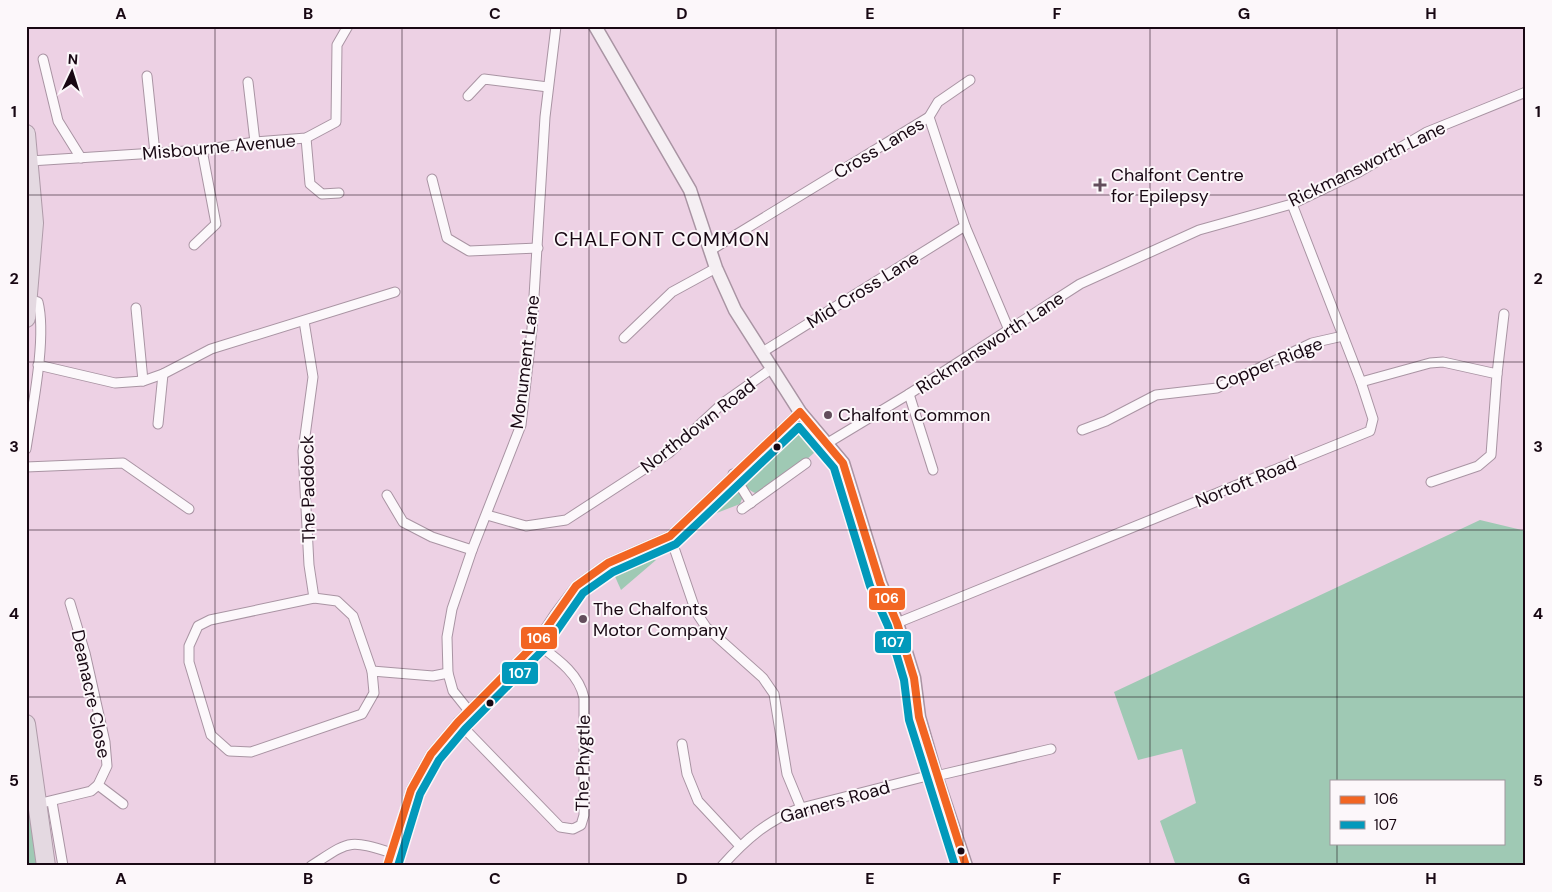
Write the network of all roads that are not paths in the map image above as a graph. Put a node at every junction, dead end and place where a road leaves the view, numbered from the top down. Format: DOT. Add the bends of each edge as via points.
graph roads {
  1 [pos="348,26"];
  2 [pos="556,26"];
  3 [pos="595,26"];
  4 [pos="44,59"];
  5 [pos="147,76"];
  6 [pos="970,80"];
  7 [pos="248,82"];
  8 [pos="548,87"];
  9 [pos="1526,92"];
  10 [pos="468,96"];
  11 [pos="929,117"];
  12 [pos="26,134"];
  13 [pos="306,138"];
  14 [pos="255,142"];
  15 [pos="202,150"];
  16 [pos="155,153"];
  17 [pos="81,158"];
  18 [pos="30,162"];
  19 [pos="432,179"];
  20 [pos="339,193"];
  21 [pos="1292,204"];
  22 [pos="965,226"];
  23 [pos="194,245"];
  24 [pos="538,248"];
  25 [pos="711,250"];
  26 [pos="716,268"];
  27 [pos="395,292"];
  28 [pos="29,299"];
  29 [pos="136,308"];
  30 [pos="1504,314"];
  31 [pos="26,318"];
  32 [pos="304,321"];
  33 [pos="1009,330"];
  34 [pos="1343,336"];
  35 [pos="624,338"];
  36 [pos="761,353"];
  37 [pos="38,365"];
  38 [pos="771,369"];
  39 [pos="163,374"];
  40 [pos="1497,374"];
  41 [pos="143,381"];
  42 [pos="1361,382"];
  43 [pos="909,394"];
  44 [pos="800,412"];
  45 [pos="158,424"];
  46 [pos="1082,430"];
  47 [pos="826,444"];
  48 [pos="26,449"];
  49 [pos="806,463"];
  50 [pos="26,467"];
  51 [pos="933,470"];
  52 [pos="733,474"];
  53 [pos="1431,482"];
  54 [pos="387,495"];
  55 [pos="751,503"];
  56 [pos="189,509"];
  57 [pos="742,509"];
  58 [pos="487,515"];
  59 [pos="670,536"];
  60 [pos="472,550"];
  61 [pos="314,598"];
  62 [pos="70,603"];
  63 [pos="897,623"];
  64 [pos="536,643"];
  65 [pos="372,671"];
  66 [pos="448,673"];
  67 [pos="469,711"];
  68 [pos="458,722"];
  69 [pos="26,724"];
  70 [pos="682,744"];
  71 [pos="1051,750"];
  72 [pos="936,775"];
  73 [pos="98,785"];
  74 [pos="44,803"];
  75 [pos="123,804"];
  76 [pos="801,808"];
  77 [pos="740,846"];
  78 [pos="392,853"];
  79 [pos="46,866"];
  80 [pos="63,866"];
  81 [pos="311,866"];
  82 [pos="386,866"];
  83 [pos="722,866"];
  84 [pos="966,866"];
  1 -- 13 [label="street, Misbourne Avenue" via="337,46 336,122"];
  2 -- 8 [label="street, Monument Lane"];
  3 -- 25 [label="street" via="690,190"];
  4 -- 17 [label="street" via="58,121"];
  5 -- 16 [label="street"];
  6 -- 11 [label="street" via="938,102"];
  7 -- 14 [label="street"];
  8 -- 10 [label="street" via="484,79"];
  8 -- 24 [label="street, Monument Lane"];
  9 -- 21 [label="street, Rickmansworth Lane" via="1427,132 1359,172"];
  11 -- 22 [label="street, Cross Lanes"];
  11 -- 25 [label="street, Cross Lanes"];
  12 -- 18 [label="highway"];
  13 -- 14 [label="street, Misbourne Avenue"];
  13 -- 20 [label="street" via="310,184 322,194"];
  14 -- 15 [label="street, Misbourne Avenue"];
  15 -- 16 [label="street, Misbourne Avenue"];
  15 -- 23 [label="street" via="216,224"];
  16 -- 17 [label="street, Misbourne Avenue"];
  17 -- 18 [label="street, Misbourne Avenue"];
  18 -- 28 [label="highway" via="34,223"];
  19 -- 24 [label="street" via="447,238 469,251"];
  21 -- 33 [label="street, Rickmansworth Lane" via="1199,230 1080,284"];
  21 -- 34 [label="street, Nortoft Road"];
  22 -- 33 [label="street, Cross Lanes"];
  22 -- 36 [label="street, Mid Cross Lane"];
  24 -- 58 [label="street, Monument Lane" via="521,425"];
  25 -- 26 [label="street"];
  26 -- 35 [label="street" via="672,292"];
  26 -- 36 [label="street" via="735,310"];
  27 -- 32 [label="street"];
  28 -- 31 [label="highway"];
  28 -- 37 [label="street" via="38,302 41,312"];
  29 -- 41 [label="street"];
  30 -- 40 [label="street"];
  32 -- 39 [label="street" via="212,349"];
  32 -- 61 [label="street, The Paddock" via="313,377 304,451 309,565"];
  33 -- 43 [label="street, Rickmansworth Lane"];
  34 -- 42 [label="street, Nortoft Road"];
  34 -- 46 [label="street, Copper Ridge" via="1312,343 1217,388 1156,395 1106,422"];
  36 -- 38 [label="street"];
  37 -- 41 [label="street" via="116,383"];
  37 -- 48 [label="street"];
  38 -- 44 [label="street"];
  38 -- 58 [label="street, Northdown Road" via="723,403 669,453 566,520 526,526"];
  39 -- 41 [label="street"];
  39 -- 45 [label="street"];
  40 -- 42 [label="street" via="1443,362"];
  40 -- 53 [label="street" via="1491,455 1478,466"];
  42 -- 63 [label="street, Nortoft Road" via="1373,419 1370,432"];
  43 -- 47 [label="street, Rickmansworth Lane"];
  43 -- 51 [label="street"];
  44 -- 47 [label="street"];
  44 -- 52 [label="street"];
  47 -- 63 [label="street" via="843,463 880,583"];
  49 -- 55 [label="street"];
  50 -- 56 [label="street" via="123,463"];
  52 -- 55 [label="street"];
  52 -- 59 [label="street"];
  54 -- 60 [label="street" via="403,522 432,537"];
  55 -- 57 [label="street"];
  58 -- 60 [label="street, Monument Lane"];
  59 -- 64 [label="street" via="608,563 576,586"];
  59 -- 76 [label="street" via="696,612 706,627 763,678 774,694 787,774"];
  60 -- 66 [label="street, Monument Lane" via="452,608 447,637"];
  61 -- 65 [label="street" via="337,601 353,616"];
  61 -- 65 [label="street" via="210,620 198,626 189,646 189,662 211,736 229,751 251,752 362,714 374,694"];
  62 -- 73 [label="street, Deanacre Close" via="86,653 105,742 107,766"];
  63 -- 72 [label="street" via="914,678 919,717"];
  64 -- 67 [label="street"];
  64 -- 68 [label="street, The Phygtle" via="562,662 582,686 584,816 581,825 573,829 560,828"];
  65 -- 66 [label="street" via="434,676"];
  66 -- 67 [label="street, Monument Lane" via="453,691"];
  67 -- 68 [label="street"];
  68 -- 78 [label="street" via="431,754 411,790"];
  69 -- 74 [label="highway"];
  70 -- 77 [label="street" via="687,774 698,801"];
  71 -- 72 [label="street, Garners Road"];
  72 -- 76 [label="street, Garners Road"];
  72 -- 84 [label="street"];
  73 -- 74 [label="street, Deanacre Close" via="91,791"];
  73 -- 75 [label="street, Deanacre Close"];
  74 -- 79 [label="highway"];
  74 -- 80 [label="street"];
  76 -- 77 [label="street, Garners Road" via="780,816"];
  77 -- 83 [label="street, Garners Road"];
  78 -- 81 [label="street" via="360,843 345,845"];
  78 -- 82 [label="street"];
}
